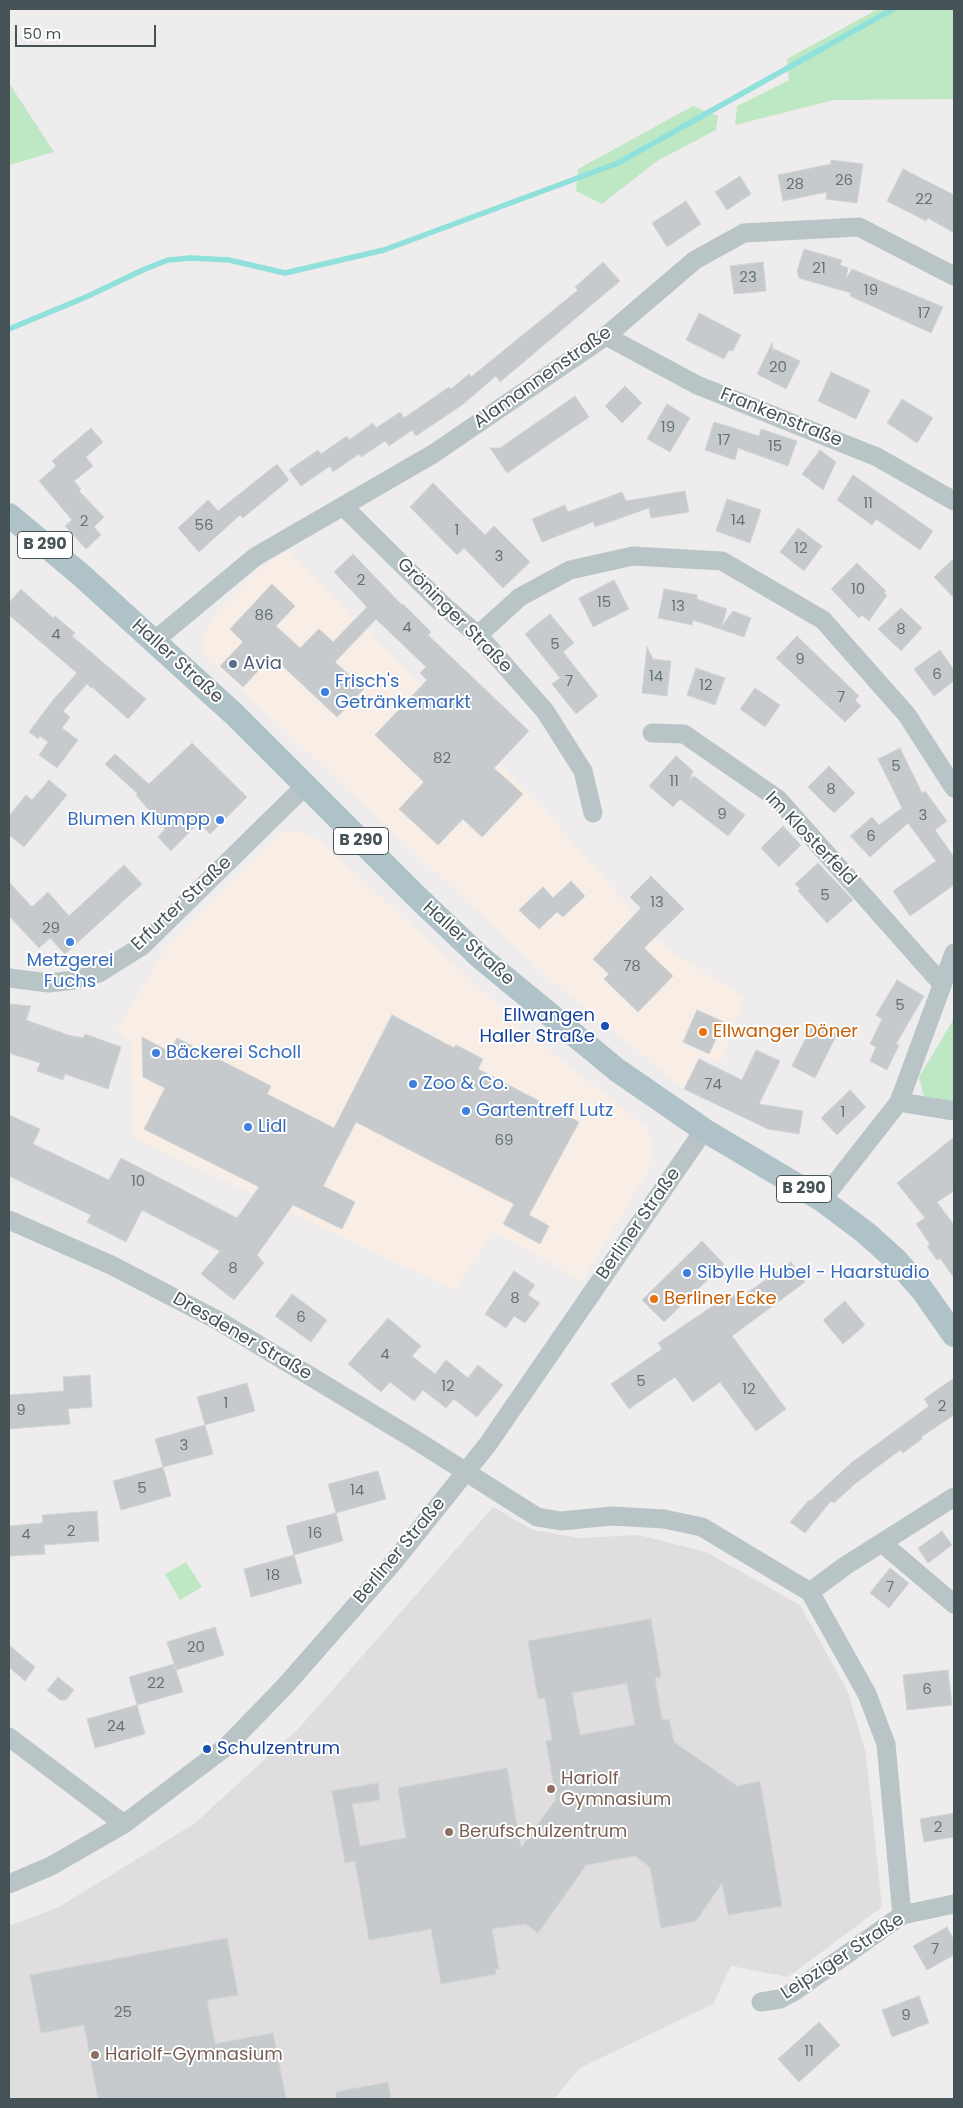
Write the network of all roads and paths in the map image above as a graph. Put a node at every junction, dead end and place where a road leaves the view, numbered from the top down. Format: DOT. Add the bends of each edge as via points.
graph roads {
  1 [pos="954,276"];
  2 [pos="606,336"];
  3 [pos="954,501"];
  4 [pos="344,506"];
  5 [pos="9,515"];
  6 [pos="478,635"];
  7 [pos="154,642"];
  8 [pos="652,733"];
  9 [pos="304,786"];
  10 [pos="954,788"];
  11 [pos="593,813"];
  12 [pos="954,953"];
  13 [pos="9,978"];
  14 [pos="942,984"];
  15 [pos="899,1102"];
  16 [pos="954,1111"];
  17 [pos="704,1130"];
  18 [pos="822,1200"];
  19 [pos="9,1220"];
  20 [pos="954,1335"];
  21 [pos="466,1472"];
  22 [pos="954,1497"];
  23 [pos="882,1544"];
  24 [pos="810,1592"];
  25 [pos="954,1604"];
  26 [pos="9,1737"];
  27 [pos="124,1824"];
  28 [pos="9,1884"];
  29 [pos="954,1904"];
  30 [pos="902,1915"];
  31 [pos="761,2002"];
  1 -- 2 [label="street, Alamannenstraße" via="859,227 744,233 695,260"];
  2 -- 3 [label="street, Frankenstraße" via="697,385 877,457"];
  2 -- 4 [label="street, Alamannenstraße" via="433,454"];
  4 -- 6 [label="street, Gröninger Straße" via="445,607"];
  4 -- 7 [label="street, Alamannenstraße" via="255,557"];
  5 -- 7 [label="main road, Haller Straße / B 290"];
  6 -- 10 [label="street" via="520,597 570,570 633,556 722,561 822,620 907,715"];
  6 -- 11 [label="street, Gröninger Straße" via="545,711 583,771"];
  7 -- 9 [label="main road, Haller Straße / B 290" via="234,714"];
  8 -- 14 [label="street, Im Klosterfeld" via="684,734 778,799"];
  9 -- 13 [label="street, Erfurter Straße" via="142,946 99,973 74,980 49,982"];
  9 -- 17 [label="main road, Haller Straße / B 290" via="480,956 617,1070"];
  12 -- 14 [label="street"];
  14 -- 15 [label="street"];
  15 -- 16 [label="street"];
  15 -- 18 [label="street"];
  17 -- 18 [label="main road, Haller Straße / B 290"];
  17 -- 21 [label="street, Berliner Straße"];
  18 -- 20 [label="main road, Haller Straße / B 290" via="896,1260"];
  19 -- 21 [label="street, Dresdener Straße" via="111,1265 219,1321"];
  21 -- 24 [label="street, Dresdener Straße" via="537,1517 561,1521 611,1516 664,1518 702,1527"];
  21 -- 27 [label="street, Berliner Straße" via="392,1564 286,1685 227,1746"];
  22 -- 23 [label="street"];
  23 -- 24 [label="street"];
  23 -- 25 [label="street"];
  24 -- 30 [label="street" via="867,1694 886,1744"];
  26 -- 27 [label="street"];
  27 -- 28 [label="street, Berliner Straße" via="51,1866"];
  29 -- 30 [label="street, Leipziger Straße"];
  30 -- 31 [label="street, Leipziger Straße" via="795,1991 780,1999"];
}
